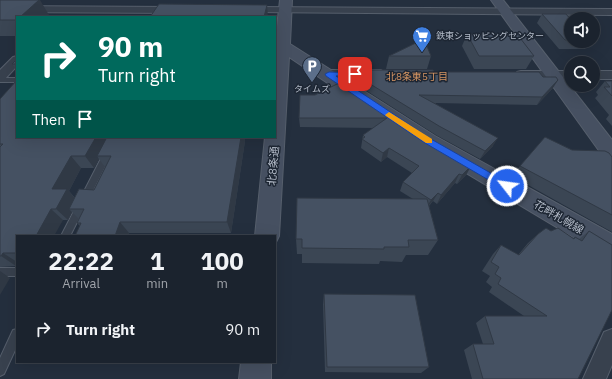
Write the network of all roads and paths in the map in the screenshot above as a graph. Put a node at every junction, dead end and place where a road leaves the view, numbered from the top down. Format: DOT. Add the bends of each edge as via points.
graph roads {
  1 [pos="264,0"];
  2 [pos="286,5"];
  3 [pos="501,6"];
  4 [pos="0,9"];
  5 [pos="64,10"];
  6 [pos="182,10"];
  7 [pos="235,10"];
  8 [pos="612,12"];
  9 [pos="157,13"];
  10 [pos="58,16"];
  11 [pos="281,40"];
  12 [pos="16,60"];
  13 [pos="329,74"];
  14 [pos="394,74"];
  15 [pos="510,75"];
  16 [pos="553,75"];
  17 [pos="564,75"];
  18 [pos="600,75"];
  19 [pos="612,76"];
  20 [pos="0,77"];
  21 [pos="0,80"];
  22 [pos="16,80"];
  23 [pos="276,110"];
  24 [pos="115,138"];
  25 [pos="274,138"];
  26 [pos="612,154"];
  27 [pos="66,235"];
  28 [pos="267,235"];
  29 [pos="612,247"];
  30 [pos="0,272"];
  31 [pos="16,272"];
  32 [pos="16,336"];
  33 [pos="612,340"];
  34 [pos="256,363"];
  35 [pos="0,370"];
  36 [pos="255,379"];
  37 [pos="594,379"];
  1 -- 2 [label="street" via="269,6"];
  2 -- 3 [label="street"];
  2 -- 7 [label="street"];
  2 -- 11 [label="street, 北8条通"];
  3 -- 8 [label="street"];
  3 -- 16 [label="street"];
  4 -- 5 [label="street"];
  5 -- 9 [label="street"];
  5 -- 10 [label="street"];
  6 -- 9 [label="street"];
  11 -- 13 [label="street, 花畔札幌線"];
  11 -- 23 [label="street, 北8条通"];
  12 -- 20 [label="street"];
  13 -- 14 [label="street"];
  13 -- 29 [label="street, 花畔札幌線" via="428,141"];
  15 -- 16 [label="street"];
  16 -- 17 [label="street"];
  16 -- 26 [label="street"];
  18 -- 19 [label="street"];
  21 -- 22 [label="lane"];
  24 -- 27 [label="lane"];
  25 -- 28 [label="street, 北8条通"];
  30 -- 31 [label="lane"];
  32 -- 35 [label="lane"];
  33 -- 37 [label="street"];
  34 -- 36 [label="street"];
}
